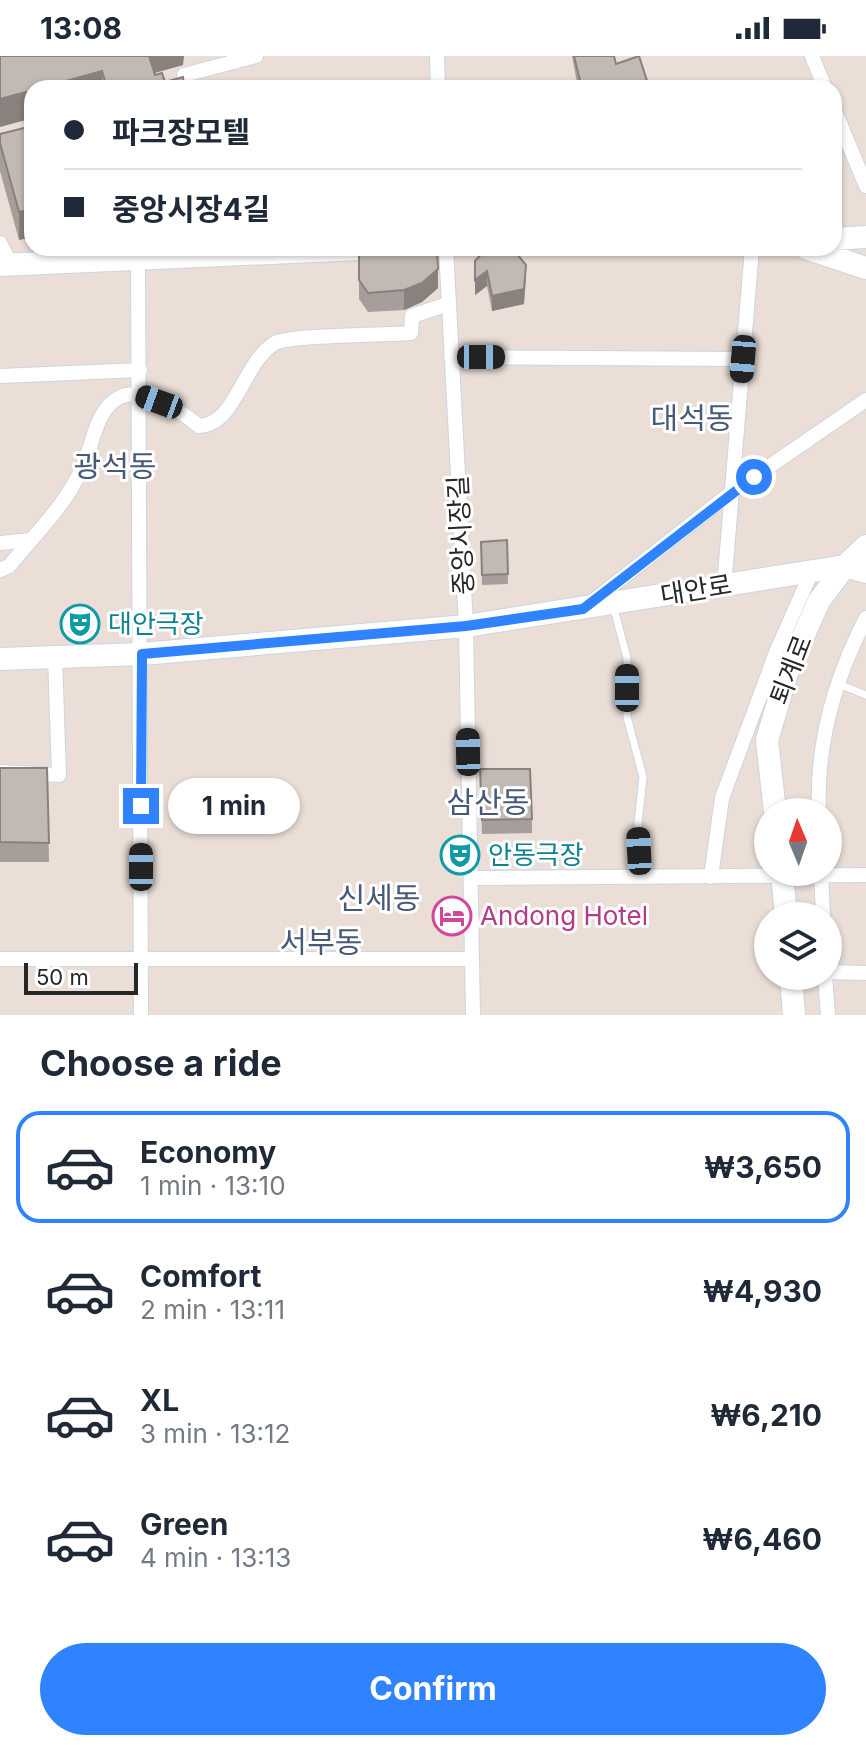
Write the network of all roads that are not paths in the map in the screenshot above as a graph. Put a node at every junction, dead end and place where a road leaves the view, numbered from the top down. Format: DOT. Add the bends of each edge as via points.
graph roads {
  1 [pos="256,56"];
  2 [pos="437,56"];
  3 [pos="812,56"];
  4 [pos="185,80"];
  5 [pos="438,80"];
  6 [pos="822,80"];
  7 [pos="842,128"];
  8 [pos="866,186"];
  9 [pos="866,237"];
  10 [pos="842,238"];
  11 [pos="0,243"];
  12 [pos="159,256"];
  13 [pos="446,256"];
  14 [pos="751,256"];
  15 [pos="830,256"];
  16 [pos="138,258"];
  17 [pos="5,265"];
  18 [pos="866,268"];
  19 [pos="448,304"];
  20 [pos="451,357"];
  21 [pos="743,359"];
  22 [pos="140,370"];
  23 [pos="0,376"];
  24 [pos="140,395"];
  25 [pos="866,400"];
  26 [pos="732,492"];
  27 [pos="31,540"];
  28 [pos="0,543"];
  29 [pos="866,546"];
  30 [pos="855,569"];
  31 [pos="0,570"];
  32 [pos="812,571"];
  33 [pos="724,587"];
  34 [pos="613,603"];
  35 [pos="583,609"];
  36 [pos="866,618"];
  37 [pos="466,626"];
  38 [pos="142,654"];
  39 [pos="55,657"];
  40 [pos="0,659"];
  41 [pos="839,684"];
  42 [pos="866,695"];
  43 [pos="0,772"];
  44 [pos="773,798"];
  45 [pos="818,798"];
  46 [pos="842,873"];
  47 [pos="754,874"];
  48 [pos="866,875"];
  49 [pos="711,877"];
  50 [pos="471,878"];
  51 [pos="641,879"];
  52 [pos="0,959"];
  53 [pos="141,959"];
  54 [pos="472,959"];
  55 [pos="866,973"];
  56 [pos="842,974"];
  57 [pos="792,990"];
  58 [pos="827,990"];
  59 [pos="141,1015"];
  60 [pos="473,1015"];
  61 [pos="794,1015"];
  62 [pos="828,1015"];
  1 -- 4 [label="street" via="184,75"];
  2 -- 5 [label="street"];
  3 -- 6 [label="street"];
  7 -- 8 [label="street"];
  9 -- 10 [label="street"];
  11 -- 17 [label="street"];
  12 -- 16 [label="street"];
  13 -- 19 [label="street, 중앙시장길"];
  14 -- 21 [label="street"];
  15 -- 18 [label="street"];
  16 -- 17 [label="street"];
  16 -- 22 [label="street"];
  19 -- 20 [label="street, 중앙시장길"];
  19 -- 24 [label="street" via="412,316 411,333 279,340 259,354 231,407 209,426 199,426 178,409"];
  20 -- 21 [label="street"];
  20 -- 37 [label="street, 중앙시장길"];
  21 -- 26 [label="street"];
  22 -- 23 [label="street"];
  22 -- 24 [label="street"];
  24 -- 27 [label="street" via="121,396 103,412 83,468"];
  24 -- 38 [label="street"];
  25 -- 26 [label="street"];
  26 -- 33 [label="street"];
  26 -- 35 [label="street"];
  27 -- 28 [label="street"];
  27 -- 31 [label="street"];
  29 -- 30 [label="street, 퇴계로"];
  30 -- 32 [label="street, 대안로"];
  30 -- 44 [label="street, 퇴계로" via="819,601 787,673 767,740"];
  32 -- 33 [label="street, 대안로"];
  32 -- 49 [label="street" via="722,798"];
  33 -- 34 [label="street, 대안로"];
  34 -- 35 [label="street, 대안로"];
  34 -- 51 [label="lane" via="627,658 627,717 643,777 638,823"];
  35 -- 37 [label="street, 대안로"];
  36 -- 41 [label="street"];
  37 -- 38 [label="street, 대안로"];
  37 -- 50 [label="street, 중앙시장길"];
  38 -- 39 [label="street, 대안로"];
  38 -- 53 [label="street"];
  39 -- 40 [label="street, 대안로"];
  39 -- 43 [label="street" via="59,775"];
  41 -- 42 [label="lane"];
  41 -- 45 [label="street" via="817,771"];
  46 -- 48 [label="street"];
  47 -- 49 [label="street"];
  49 -- 51 [label="street"];
  50 -- 51 [label="street"];
  50 -- 54 [label="street, 중앙시장길"];
  52 -- 53 [label="street"];
  53 -- 54 [label="street"];
  53 -- 59 [label="street"];
  54 -- 60 [label="street, 중앙시장길"];
  55 -- 56 [label="street"];
  57 -- 61 [label="street"];
  58 -- 62 [label="street"];
}
